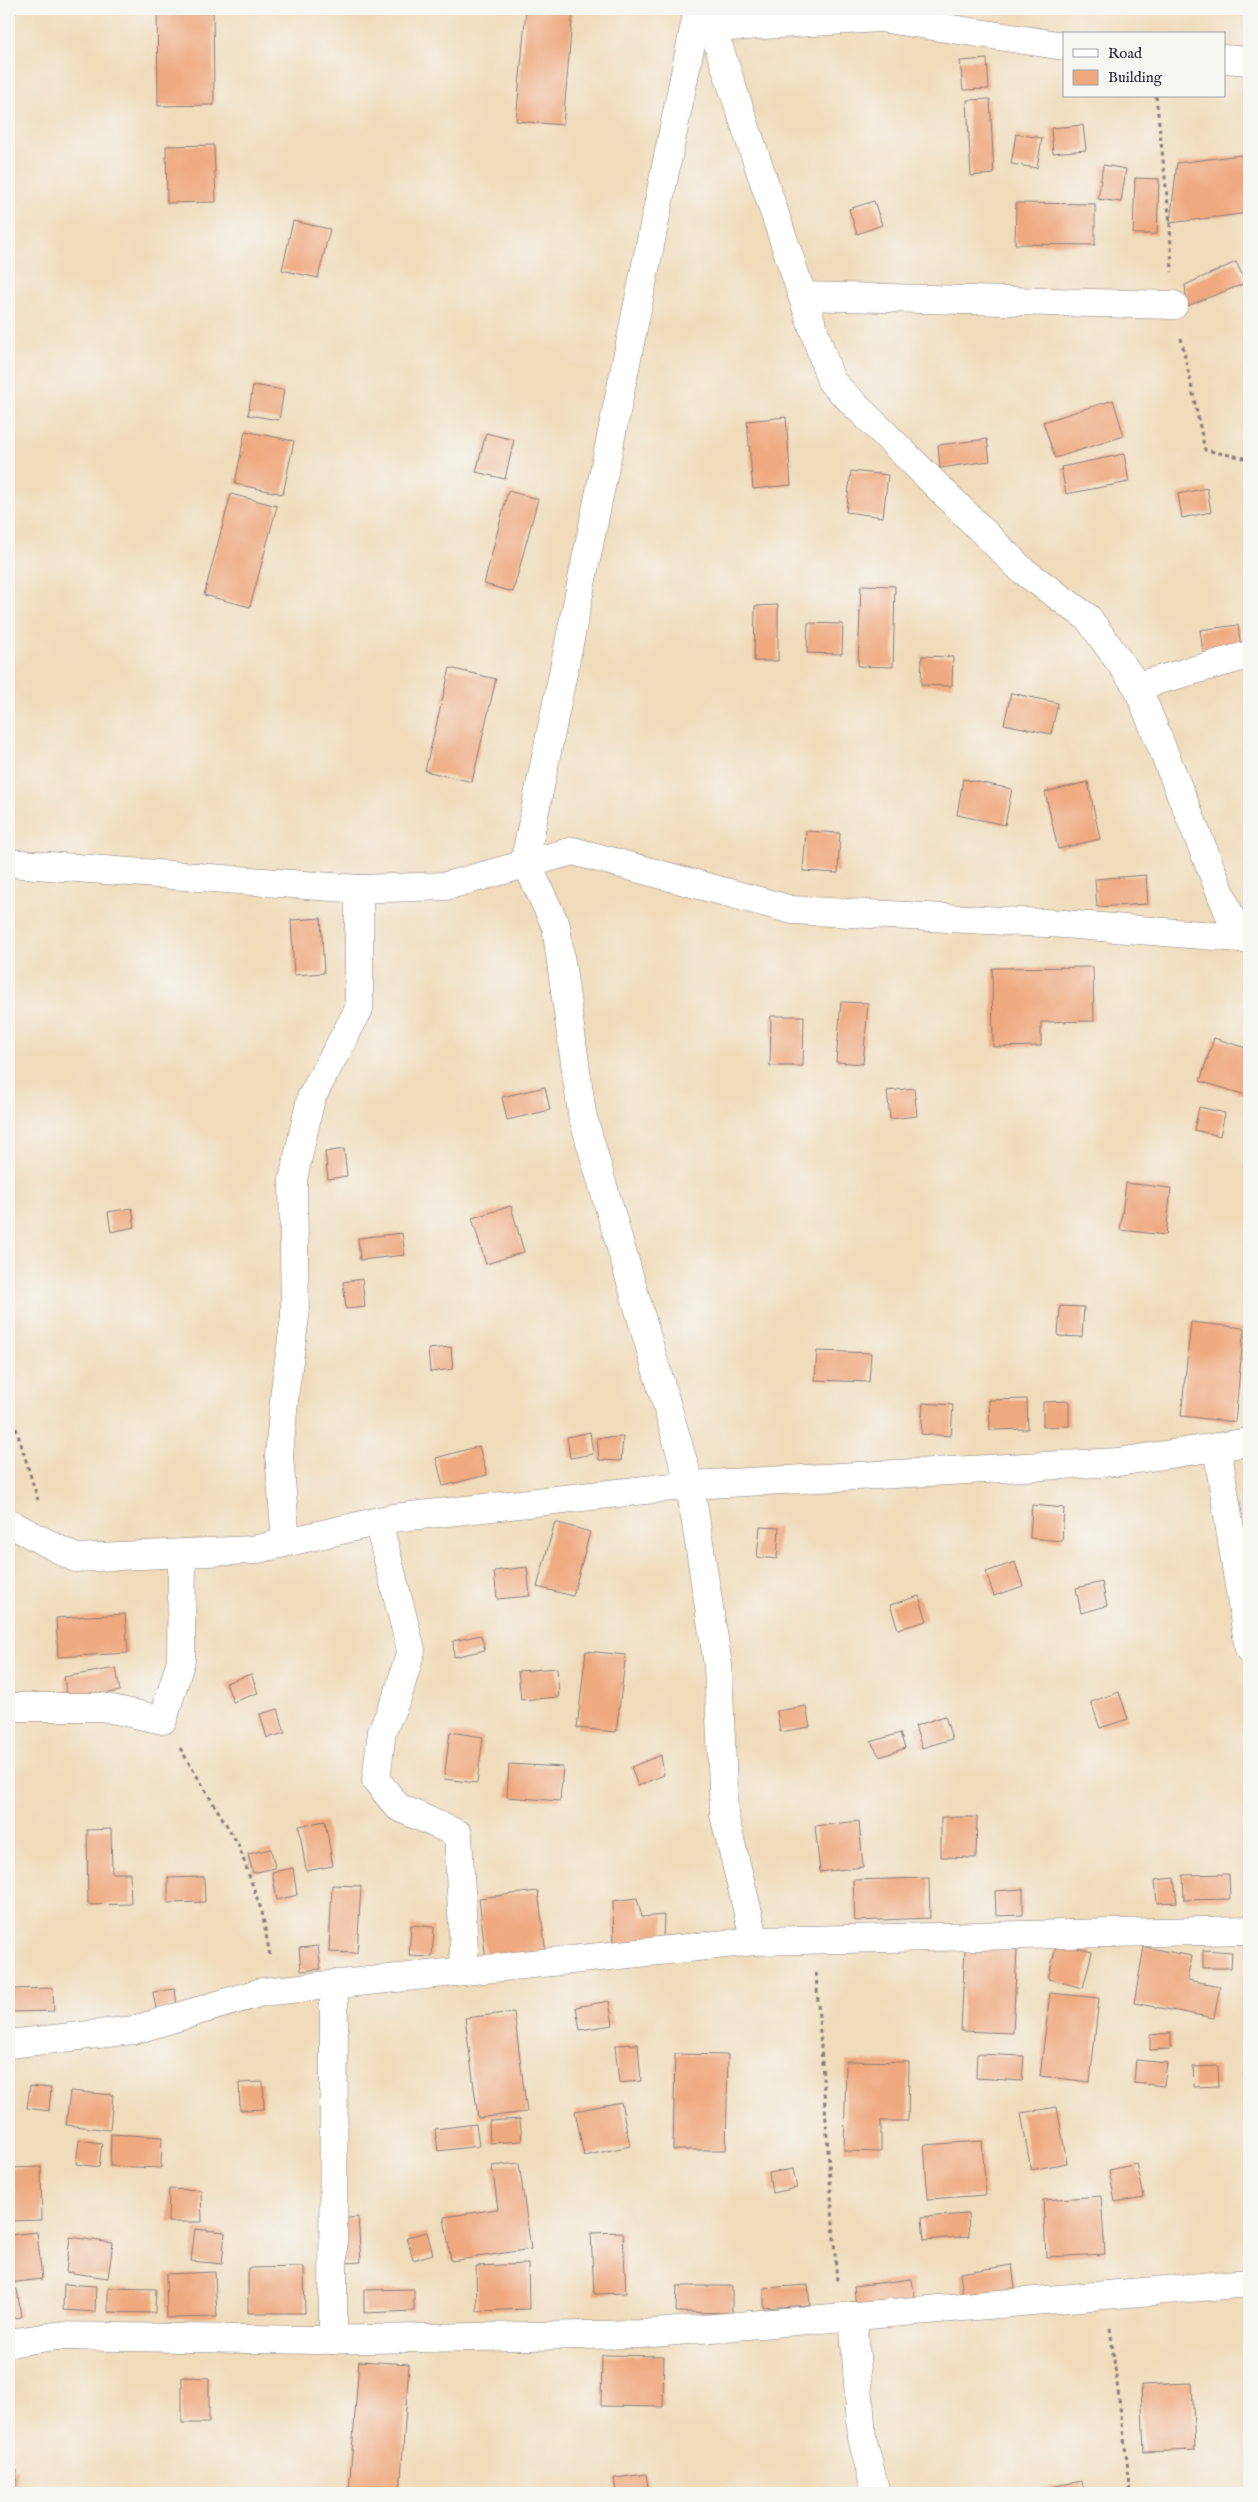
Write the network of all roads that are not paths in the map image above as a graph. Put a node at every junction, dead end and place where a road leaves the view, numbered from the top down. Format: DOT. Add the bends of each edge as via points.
graph roads {
  1 [pos="706,15"];
  2 [pos="938,18"];
  3 [pos="1063,46"];
  4 [pos="1226,59"];
  5 [pos="1249,61"];
  6 [pos="802,296"];
  7 [pos="1174,305"];
  8 [pos="1249,655"];
  9 [pos="1137,686"];
  10 [pos="9,863"];
  11 [pos="527,864"];
  12 [pos="359,890"];
  13 [pos="1244,939"];
  14 [pos="1249,1442"];
  15 [pos="1217,1447"];
  16 [pos="690,1485"];
  17 [pos="378,1521"];
  18 [pos="9,1523"];
  19 [pos="286,1542"];
  20 [pos="182,1553"];
  21 [pos="1249,1649"];
  22 [pos="9,1708"];
  23 [pos="1249,1930"];
  24 [pos="755,1941"];
  25 [pos="465,1970"];
  26 [pos="334,1984"];
  27 [pos="9,2044"];
  28 [pos="1249,2283"];
  29 [pos="846,2316"];
  30 [pos="333,2340"];
  31 [pos="9,2343"];
  32 [pos="876,2493"];
  1 -- 2 [label="street"];
  1 -- 6 [label="street"];
  1 -- 11 [label="street" via="529,840"];
  2 -- 3 [label="street"];
  4 -- 5 [label="street"];
  6 -- 7 [label="street"];
  6 -- 9 [label="street" via="831,381 1022,570 1088,618"];
  8 -- 9 [label="street"];
  9 -- 13 [label="street"];
  10 -- 12 [label="street"];
  11 -- 12 [label="street" via="446,886"];
  11 -- 13 [label="street" via="573,851 792,910 1064,924"];
  11 -- 16 [label="street" via="556,926 582,1114"];
  12 -- 19 [label="street" via="359,1008 311,1098 293,1180 295,1317 279,1455"];
  14 -- 15 [label="street"];
  15 -- 16 [label="street" via="1118,1462"];
  15 -- 21 [label="street"];
  16 -- 17 [label="street"];
  16 -- 24 [label="street" via="718,1665 724,1815"];
  17 -- 19 [label="street"];
  17 -- 25 [label="street" via="411,1650 398,1696 382,1731 376,1780 398,1808 458,1834"];
  18 -- 20 [label="street" via="75,1558"];
  19 -- 20 [label="street" via="253,1550"];
  20 -- 22 [label="street" via="181,1660 163,1720 102,1707"];
  23 -- 24 [label="street"];
  24 -- 25 [label="street"];
  25 -- 26 [label="street"];
  26 -- 27 [label="street" via="262,1992 134,2030"];
  26 -- 30 [label="street"];
  28 -- 29 [label="street"];
  29 -- 30 [label="street" via="641,2334"];
  29 -- 32 [label="street" via="862,2438"];
  30 -- 31 [label="street" via="55,2336"];
}
